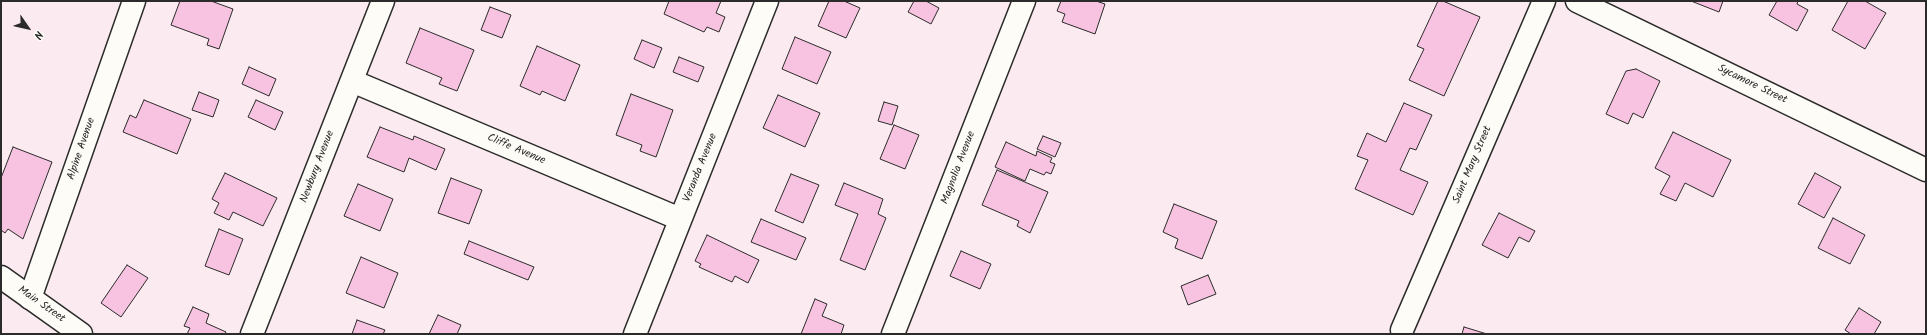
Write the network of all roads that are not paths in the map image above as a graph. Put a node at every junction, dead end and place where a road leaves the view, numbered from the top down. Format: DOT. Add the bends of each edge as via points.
graph roads {
  1 [pos="134,1"];
  2 [pos="383,1"];
  3 [pos="767,1"];
  4 [pos="1024,1"];
  5 [pos="1544,1"];
  6 [pos="1577,1"];
  7 [pos="352,81"];
  8 [pos="1926,170"];
  9 [pos="680,219"];
  10 [pos="1,277"];
  11 [pos="30,298"];
  12 [pos="1402,330"];
  13 [pos="77,332"];
  14 [pos="252,334"];
  15 [pos="635,334"];
  16 [pos="893,334"];
  1 -- 11 [label="street, Alpine Avenue"];
  2 -- 7 [label="street, Newbury Avenue"];
  3 -- 9 [label="street, Veranda Avenue"];
  4 -- 16 [label="street, Magnolia Avenue"];
  5 -- 12 [label="street, Saint Mary Street"];
  6 -- 8 [label="street, Sycamore Street"];
  7 -- 9 [label="street, Cliffe Avenue"];
  7 -- 14 [label="street, Newbury Avenue"];
  9 -- 15 [label="street, Veranda Avenue"];
  10 -- 11 [label="street, Main Street"];
  11 -- 13 [label="street, Main Street"];
}
